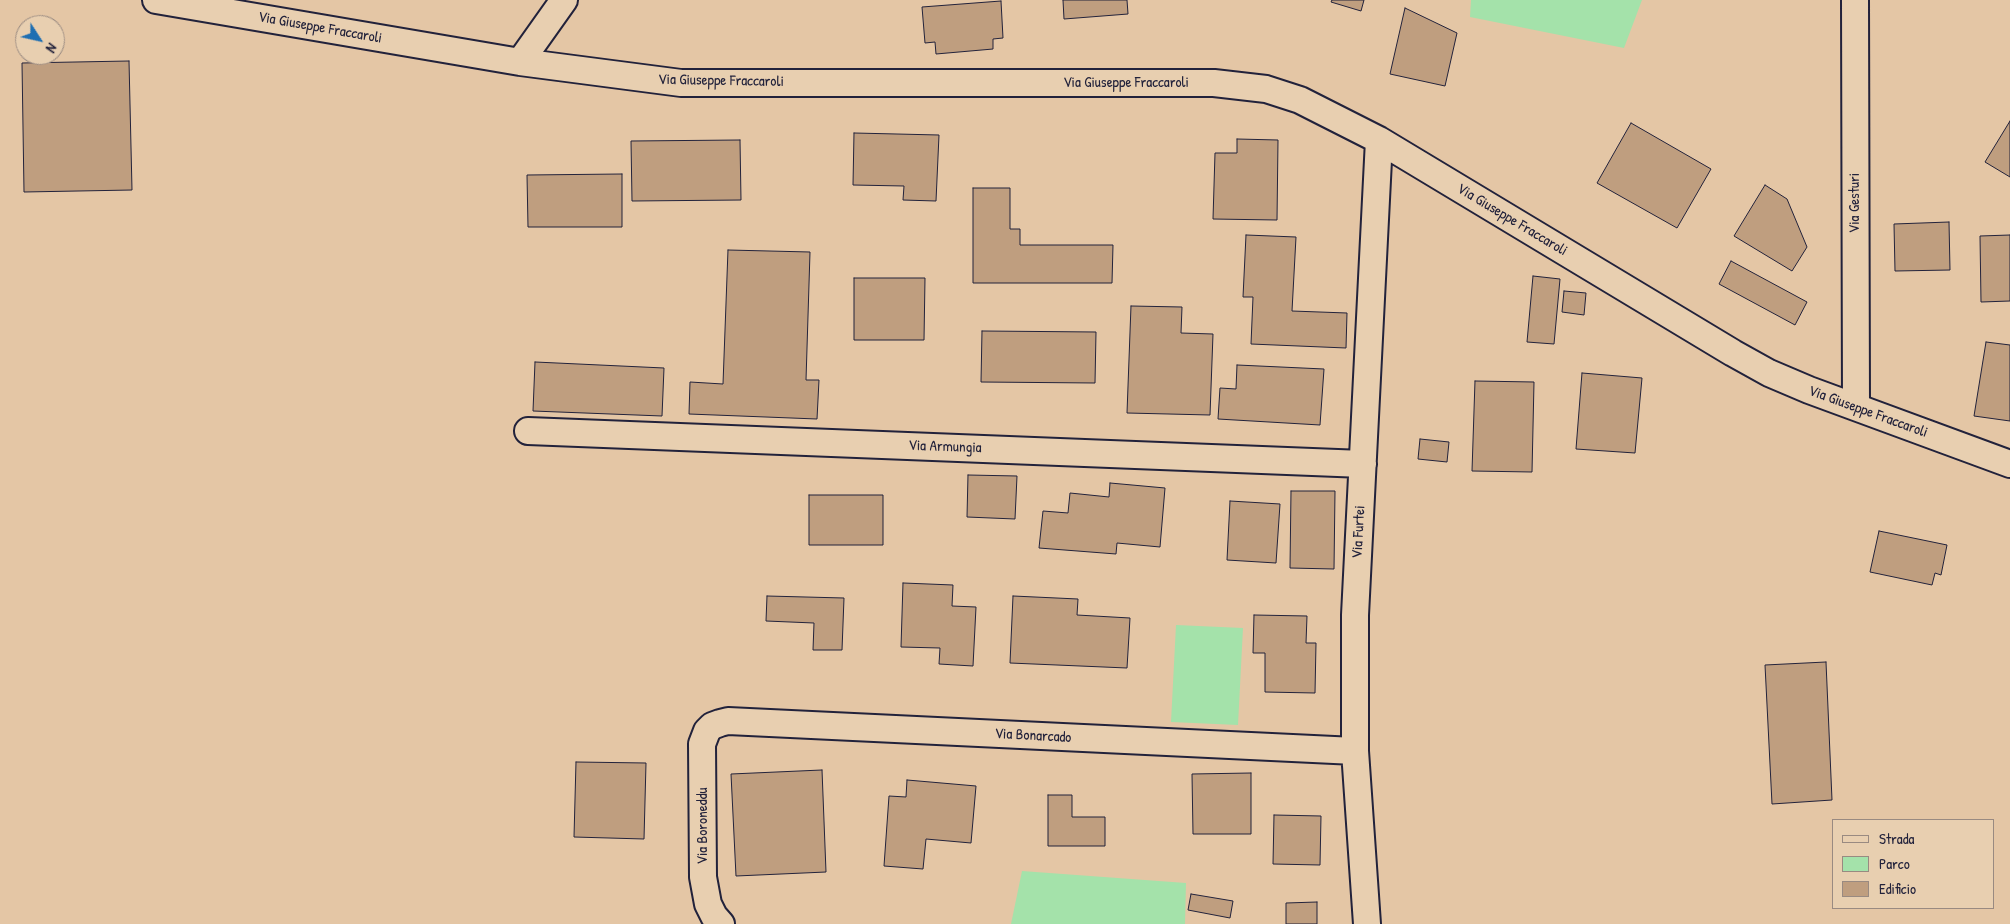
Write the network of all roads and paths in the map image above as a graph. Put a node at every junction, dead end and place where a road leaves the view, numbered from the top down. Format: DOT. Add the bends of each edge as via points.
graph roads {
  1 [pos="156,0"];
  2 [pos="564,0"];
  3 [pos="1855,0"];
  4 [pos="520,62"];
  5 [pos="1379,140"];
  6 [pos="1856,407"];
  7 [pos="528,431"];
  8 [pos="1363,464"];
  9 [pos="2010,464"];
  10 [pos="712,726"];
  11 [pos="1355,752"];
  12 [pos="721,924"];
  13 [pos="1367,924"];
  1 -- 4 [label="street, Via Giuseppe Fraccaroli"];
  2 -- 4 [label="street"];
  3 -- 6 [label="street, Via Gesturi"];
  4 -- 5 [label="street, Via Giuseppe Fraccaroli" via="681,83 1234,84 1300,100"];
  5 -- 6 [label="street, Via Giuseppe Fraccaroli" via="1750,363 1787,382"];
  5 -- 8 [label="street, Via Furtei"];
  6 -- 9 [label="street, Via Giuseppe Fraccaroli"];
  7 -- 8 [label="street, Via Armungia"];
  8 -- 11 [label="street, Via Furtei" via="1355,615"];
  10 -- 11 [label="street, Via Bonarcado" via="728,721"];
  10 -- 12 [label="street, Via Boroneddu" via="703,737 702,744 703,884 708,904"];
  11 -- 13 [label="street, Via Furtei"];
}
